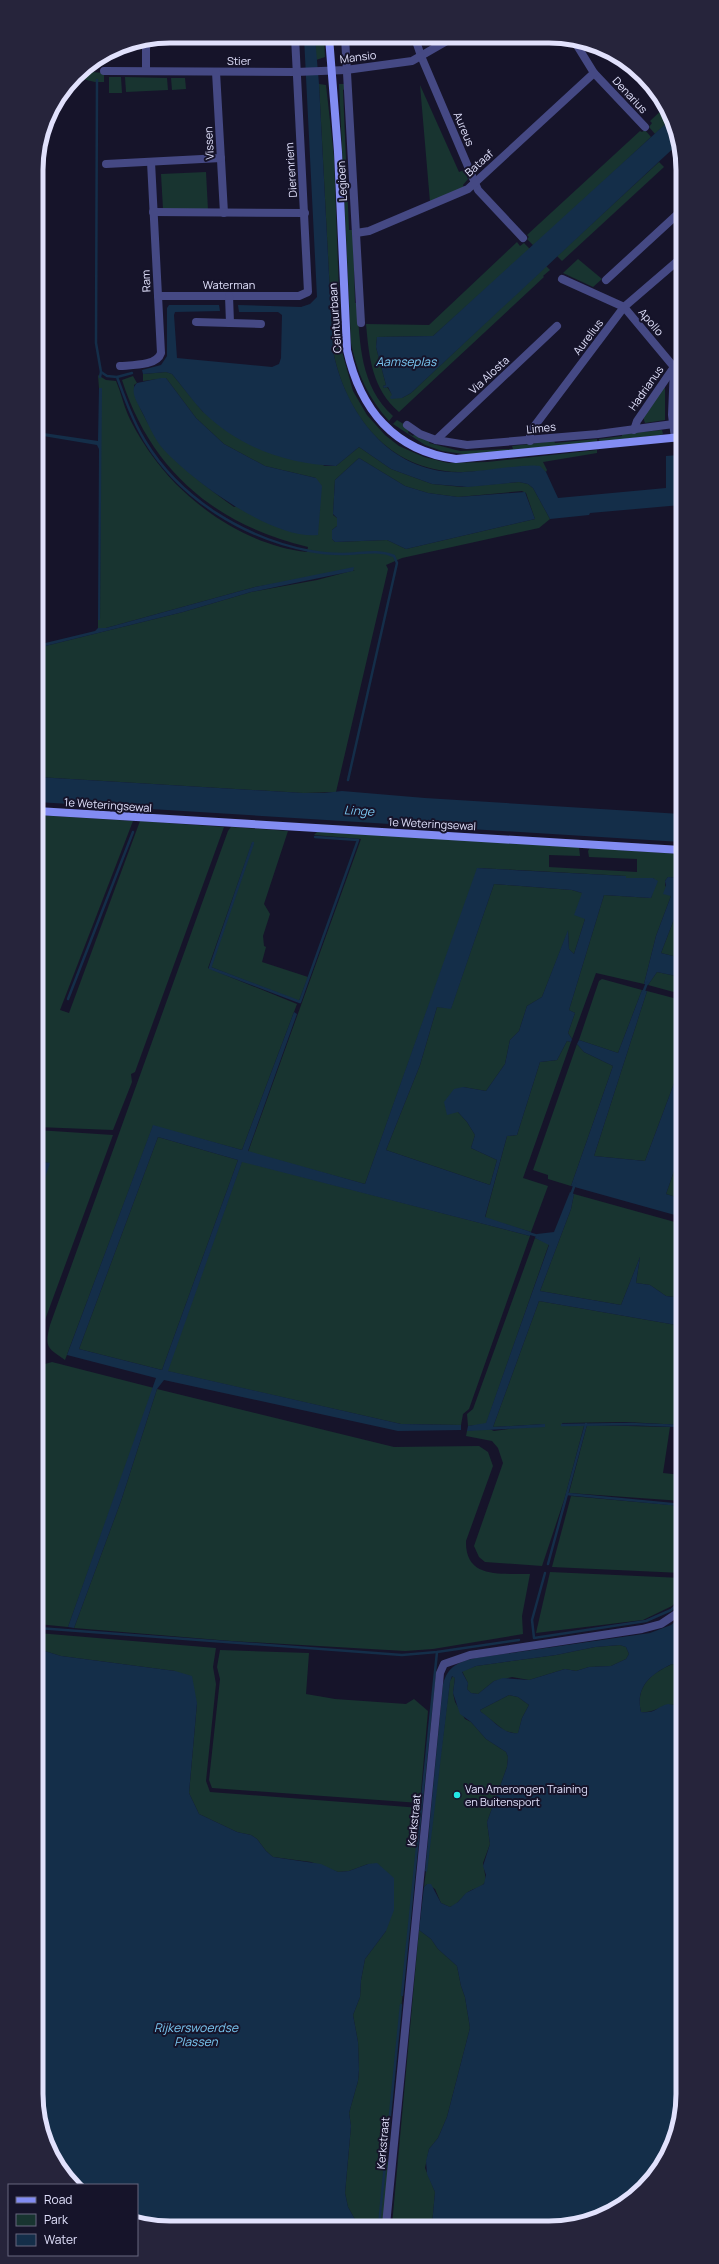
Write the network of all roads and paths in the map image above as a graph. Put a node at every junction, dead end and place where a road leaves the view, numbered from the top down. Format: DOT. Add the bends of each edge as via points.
graph roads {
  1 [pos="295,43"];
  2 [pos="330,43"];
  3 [pos="345,43"];
  4 [pos="417,43"];
  5 [pos="443,43"];
  6 [pos="146,45"];
  7 [pos="577,46"];
  8 [pos="421,56"];
  9 [pos="146,70"];
  10 [pos="346,70"];
  11 [pos="104,71"];
  12 [pos="332,71"];
  13 [pos="216,72"];
  14 [pos="300,72"];
  15 [pos="594,73"];
  16 [pos="645,127"];
  17 [pos="220,158"];
  18 [pos="151,162"];
  19 [pos="106,164"];
  20 [pos="475,182"];
  21 [pos="154,212"];
  22 [pos="224,213"];
  23 [pos="305,213"];
  24 [pos="676,216"];
  25 [pos="356,233"];
  26 [pos="523,238"];
  27 [pos="676,262"];
  28 [pos="562,278"];
  29 [pos="606,280"];
  30 [pos="158,296"];
  31 [pos="229,296"];
  32 [pos="299,296"];
  33 [pos="624,307"];
  34 [pos="196,322"];
  35 [pos="230,323"];
  36 [pos="361,323"];
  37 [pos="262,324"];
  38 [pos="557,326"];
  39 [pos="120,366"];
  40 [pos="674,367"];
  41 [pos="676,405"];
  42 [pos="676,424"];
  43 [pos="407,425"];
  44 [pos="634,430"];
  45 [pos="676,438"];
  46 [pos="436,440"];
  47 [pos="530,440"];
  48 [pos="43,811"];
  49 [pos="676,850"];
  50 [pos="676,1614"];
  51 [pos="386,2221"];
  1 -- 14 [label="street, Dierenriem"];
  2 -- 12 [label="street, Ceintuurbaan"];
  3 -- 10 [label="street, Legioen"];
  4 -- 8 [label="street, Aureus"];
  5 -- 8 [label="street, Mansio"];
  6 -- 9 [label="street"];
  7 -- 15 [label="street, Denarius"];
  8 -- 10 [label="street, Mansio" via="412,61"];
  8 -- 20 [label="street, Aureus"];
  9 -- 11 [label="street, Stier"];
  9 -- 13 [label="street, Stier"];
  10 -- 12 [label="street, Mansio"];
  10 -- 25 [label="street, Legioen"];
  12 -- 14 [label="street, Stier"];
  12 -- 45 [label="street, Ceintuurbaan" via="347,350 355,379 378,420 402,442 437,457 456,459"];
  13 -- 14 [label="street, Stier"];
  13 -- 17 [label="street, Vissen"];
  14 -- 23 [label="street, Dierenriem"];
  15 -- 16 [label="street, Denarius"];
  15 -- 20 [label="street, Bataaf"];
  17 -- 18 [label="street"];
  17 -- 22 [label="street, Vissen"];
  18 -- 19 [label="street"];
  18 -- 21 [label="street, Ram"];
  20 -- 25 [label="street, Bataaf" via="468,189 369,231"];
  20 -- 26 [label="street, Aureus" via="478,190"];
  21 -- 22 [label="street"];
  21 -- 30 [label="street, Ram"];
  22 -- 23 [label="street"];
  23 -- 32 [label="street, Dierenriem" via="309,286 306,294"];
  24 -- 29 [label="street"];
  25 -- 36 [label="street, Legioen"];
  27 -- 33 [label="street, Aurelius"];
  28 -- 33 [label="street, Apollo"];
  30 -- 31 [label="street, Waterman"];
  30 -- 39 [label="street, Ram" via="160,358 151,362"];
  31 -- 32 [label="street, Waterman"];
  31 -- 35 [label="street"];
  33 -- 40 [label="street, Apollo"];
  33 -- 47 [label="street, Aurelius" via="530,432"];
  34 -- 35 [label="street"];
  35 -- 37 [label="street"];
  38 -- 46 [label="street, Via Alosta"];
  40 -- 41 [label="street"];
  40 -- 44 [label="street, Hadrianus" via="637,421"];
  42 -- 44 [label="street, Limes"];
  43 -- 46 [label="street, Limes" via="420,434"];
  44 -- 47 [label="street, Limes"];
  46 -- 47 [label="street, Limes" via="467,445"];
  48 -- 49 [label="street, 1e Weteringsewal"];
  50 -- 51 [label="street, Kerkstraat" via="661,1624 642,1629 470,1655 444,1664 440,1673"];
}
